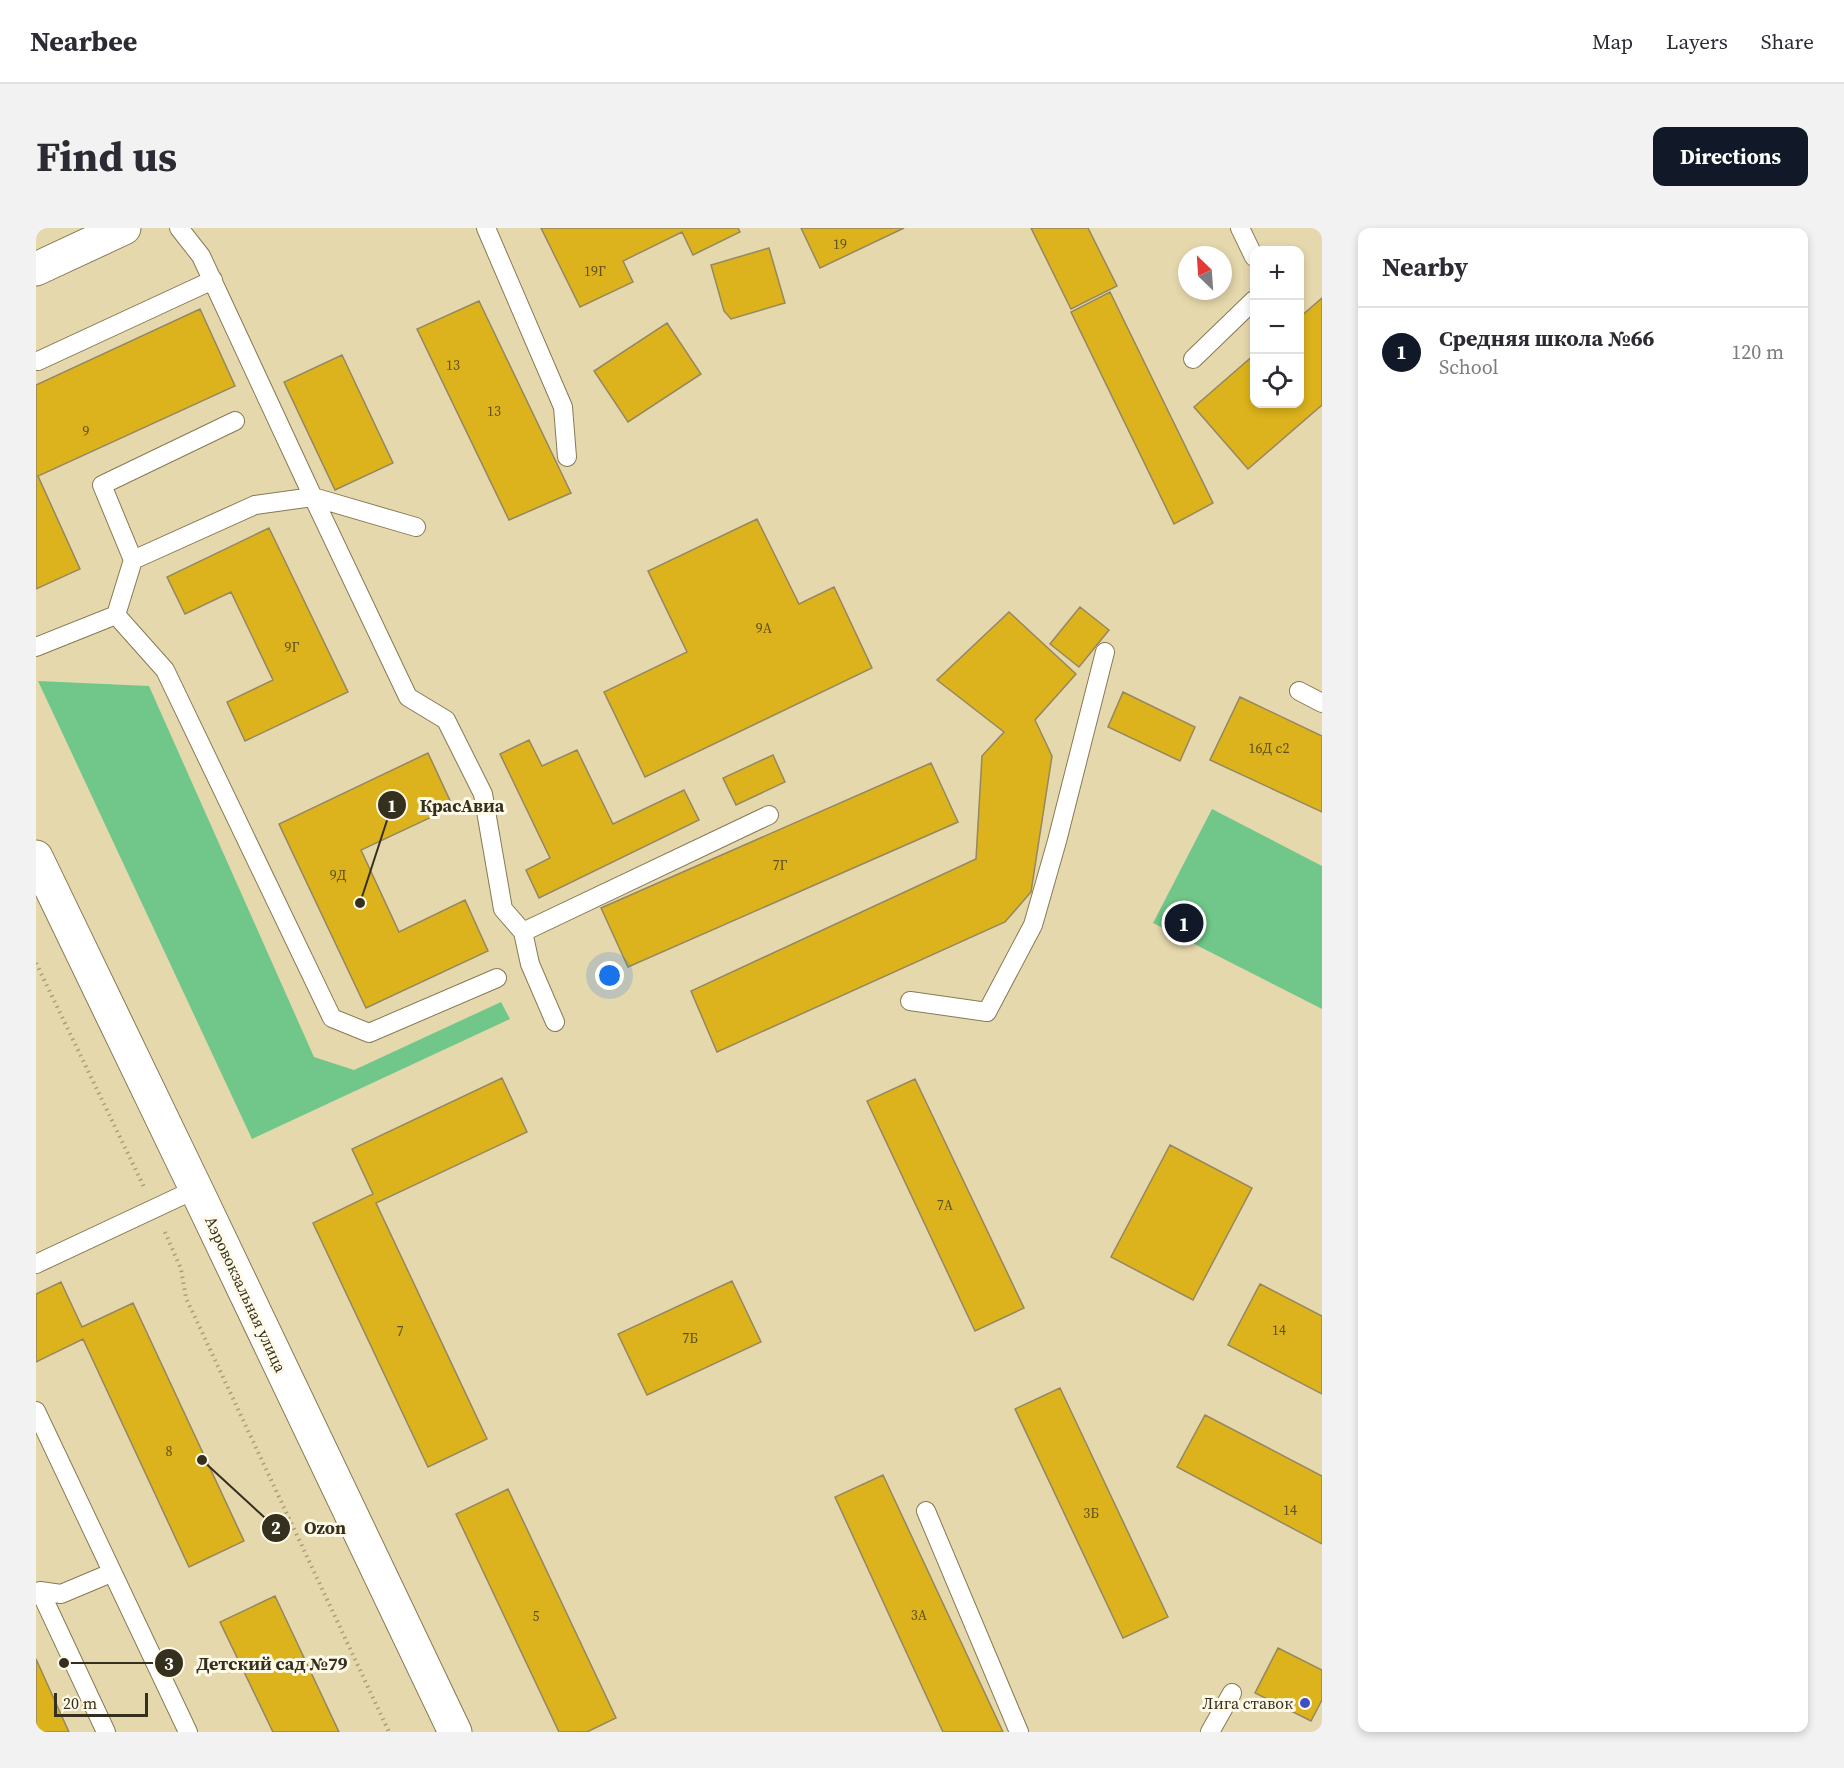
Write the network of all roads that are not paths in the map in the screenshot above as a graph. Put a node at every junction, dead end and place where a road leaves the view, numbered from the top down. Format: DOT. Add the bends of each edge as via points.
graph roads {
  1 [pos="124,228"];
  2 [pos="179,228"];
  3 [pos="486,228"];
  4 [pos="1240,228"];
  5 [pos="1250,249"];
  6 [pos="36,269"];
  7 [pos="213,280"];
  8 [pos="1250,304"];
  9 [pos="1193,359"];
  10 [pos="38,361"];
  11 [pos="235,421"];
  12 [pos="567,457"];
  13 [pos="313,497"];
  14 [pos="416,527"];
  15 [pos="133,560"];
  16 [pos="117,615"];
  17 [pos="36,647"];
  18 [pos="1106,652"];
  19 [pos="1299,691"];
  20 [pos="1322,703"];
  21 [pos="769,815"];
  22 [pos="36,856"];
  23 [pos="523,932"];
  24 [pos="497,978"];
  25 [pos="910,1001"];
  26 [pos="555,1022"];
  27 [pos="196,1189"];
  28 [pos="36,1264"];
  29 [pos="36,1412"];
  30 [pos="926,1511"];
  31 [pos="111,1573"];
  32 [pos="38,1592"];
  33 [pos="1232,1693"];
  34 [pos="106,1732"];
  35 [pos="188,1732"];
  36 [pos="454,1732"];
  37 [pos="1019,1732"];
  38 [pos="1210,1732"];
  1 -- 6 [label="street"];
  2 -- 7 [label="lane" via="201,256"];
  3 -- 12 [label="lane" via="563,407"];
  4 -- 5 [label="lane"];
  7 -- 10 [label="lane"];
  7 -- 13 [label="lane"];
  8 -- 9 [label="lane"];
  11 -- 15 [label="lane" via="102,485"];
  13 -- 14 [label="lane"];
  13 -- 15 [label="lane" via="255,505"];
  13 -- 23 [label="lane" via="408,697 446,720 483,794 503,909"];
  15 -- 16 [label="lane"];
  16 -- 17 [label="lane"];
  16 -- 24 [label="lane" via="165,670 332,1018 369,1034"];
  18 -- 25 [label="lane" via="1033,926 987,1012"];
  19 -- 20 [label="lane"];
  21 -- 23 [label="lane"];
  22 -- 27 [label="street, Аэровокзальная улица"];
  23 -- 26 [label="lane" via="530,964"];
  27 -- 28 [label="lane"];
  27 -- 36 [label="street, Аэровокзальная улица"];
  29 -- 31 [label="lane"];
  30 -- 37 [label="lane"];
  31 -- 32 [label="lane" via="61,1594"];
  31 -- 35 [label="lane"];
  32 -- 34 [label="lane"];
  33 -- 38 [label="lane"];
}
